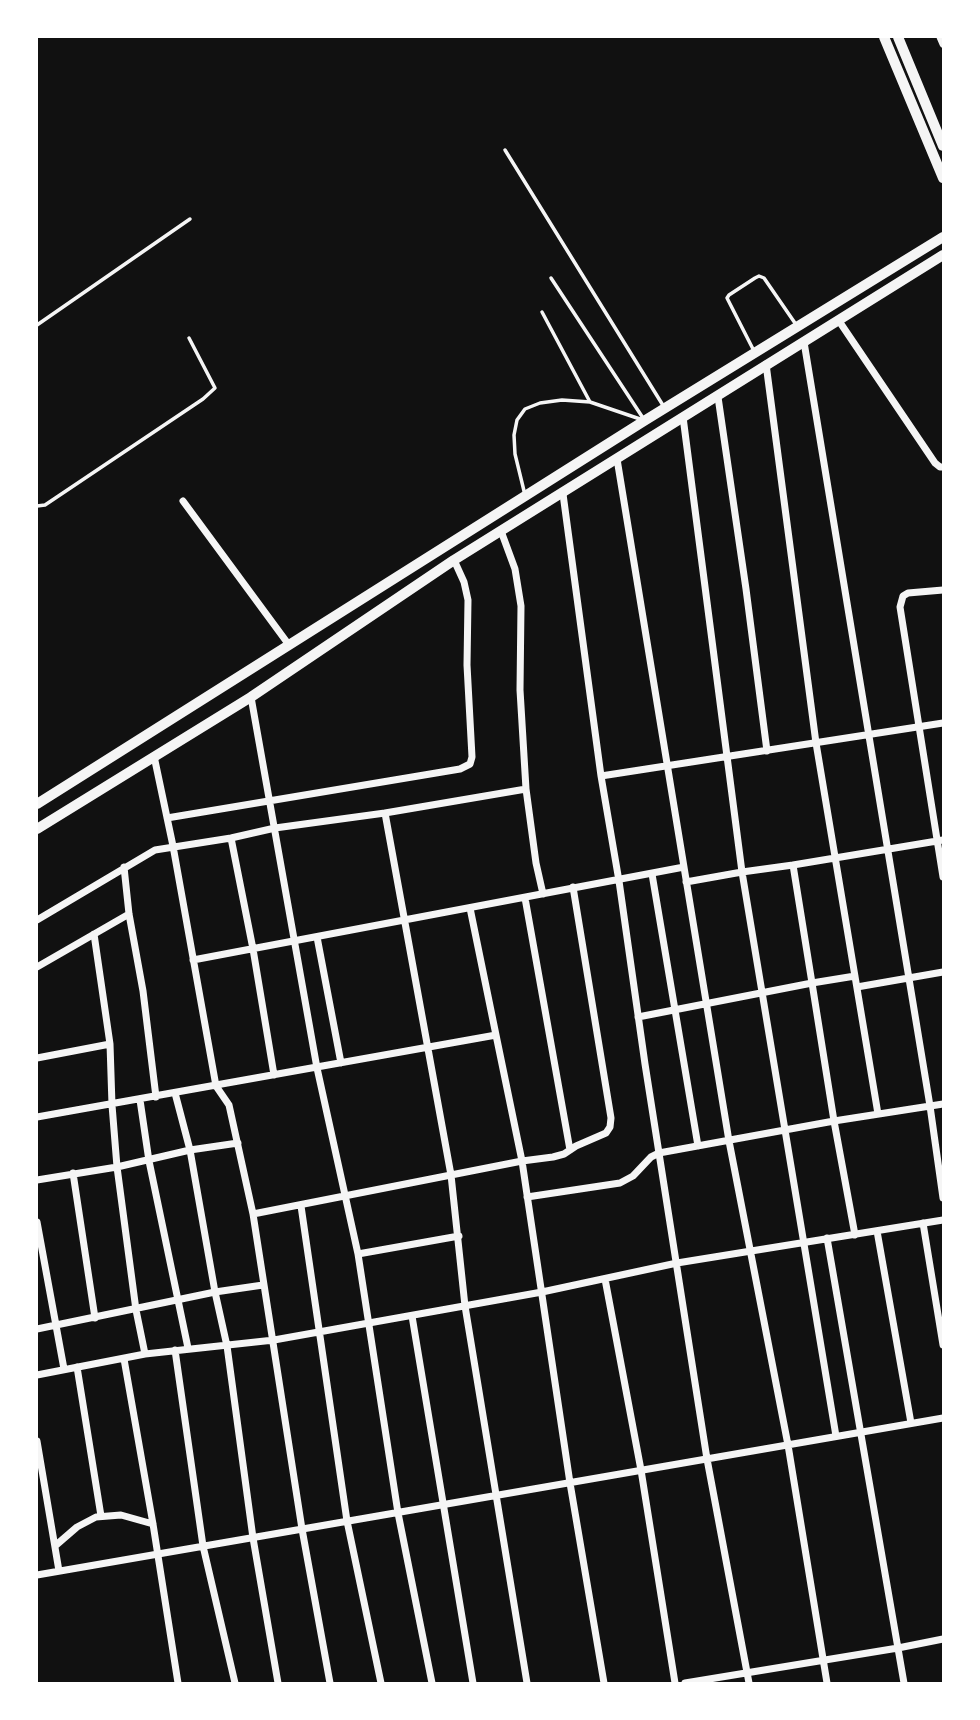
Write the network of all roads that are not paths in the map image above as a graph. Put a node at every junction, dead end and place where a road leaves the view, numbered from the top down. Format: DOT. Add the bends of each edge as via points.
graph roads {
  1 [pos="884,37"];
  2 [pos="898,37"];
  3 [pos="940,37"];
  4 [pos="943,44"];
  5 [pos="943,146"];
  6 [pos="505,150"];
  7 [pos="943,178"];
  8 [pos="190,219"];
  9 [pos="943,237"];
  10 [pos="943,255"];
  11 [pos="551,278"];
  12 [pos="542,312"];
  13 [pos="839,321"];
  14 [pos="37,325"];
  15 [pos="797,327"];
  16 [pos="189,338"];
  17 [pos="804,342"];
  18 [pos="755,353"];
  19 [pos="766,364"];
  20 [pos="718,397"];
  21 [pos="590,402"];
  22 [pos="665,409"];
  23 [pos="682,417"];
  24 [pos="644,421"];
  25 [pos="617,459"];
  26 [pos="943,467"];
  27 [pos="563,494"];
  28 [pos="526,497"];
  29 [pos="183,501"];
  30 [pos="37,506"];
  31 [pos="501,531"];
  32 [pos="454,560"];
  33 [pos="943,590"];
  34 [pos="289,645"];
  35 [pos="251,697"];
  36 [pos="943,723"];
  37 [pos="919,727"];
  38 [pos="868,736"];
  39 [pos="816,743"];
  40 [pos="767,751"];
  41 [pos="154,756"];
  42 [pos="726,757"];
  43 [pos="667,765"];
  44 [pos="600,776"];
  45 [pos="526,789"];
  46 [pos="271,800"];
  47 [pos="37,804"];
  48 [pos="385,813"];
  49 [pos="167,818"];
  50 [pos="275,828"];
  51 [pos="37,829"];
  52 [pos="231,838"];
  53 [pos="941,840"];
  54 [pos="173,846"];
  55 [pos="887,849"];
  56 [pos="836,858"];
  57 [pos="793,865"];
  58 [pos="124,867"];
  59 [pos="684,867"];
  60 [pos="742,872"];
  61 [pos="652,874"];
  62 [pos="943,877"];
  63 [pos="619,881"];
  64 [pos="686,882"];
  65 [pos="573,887"];
  66 [pos="543,894"];
  67 [pos="525,898"];
  68 [pos="470,908"];
  69 [pos="129,914"];
  70 [pos="37,920"];
  71 [pos="404,921"];
  72 [pos="94,934"];
  73 [pos="317,937"];
  74 [pos="294,941"];
  75 [pos="253,949"];
  76 [pos="193,960"];
  77 [pos="37,967"];
  78 [pos="943,972"];
  79 [pos="855,976"];
  80 [pos="909,978"];
  81 [pos="812,983"];
  82 [pos="856,987"];
  83 [pos="761,994"];
  84 [pos="706,1005"];
  85 [pos="675,1010"];
  86 [pos="638,1017"];
  87 [pos="496,1035"];
  88 [pos="110,1044"];
  89 [pos="426,1049"];
  90 [pos="37,1058"];
  91 [pos="341,1063"];
  92 [pos="317,1068"];
  93 [pos="274,1075"];
  94 [pos="216,1086"];
  95 [pos="175,1093"];
  96 [pos="156,1097"];
  97 [pos="140,1100"];
  98 [pos="943,1104"];
  99 [pos="111,1105"];
  100 [pos="930,1106"];
  101 [pos="878,1114"];
  102 [pos="37,1117"];
  103 [pos="834,1121"];
  104 [pos="783,1130"];
  105 [pos="729,1140"];
  106 [pos="238,1143"];
  107 [pos="698,1146"];
  108 [pos="190,1150"];
  109 [pos="570,1150"];
  110 [pos="659,1153"];
  111 [pos="149,1161"];
  112 [pos="522,1161"];
  113 [pos="117,1167"];
  114 [pos="73,1173"];
  115 [pos="451,1175"];
  116 [pos="37,1180"];
  117 [pos="346,1195"];
  118 [pos="527,1198"];
  119 [pos="943,1198"];
  120 [pos="301,1206"];
  121 [pos="253,1214"];
  122 [pos="943,1220"];
  123 [pos="37,1222"];
  124 [pos="923,1223"];
  125 [pos="877,1231"];
  126 [pos="855,1235"];
  127 [pos="459,1236"];
  128 [pos="827,1238"];
  129 [pos="803,1242"];
  130 [pos="752,1251"];
  131 [pos="358,1254"];
  132 [pos="677,1263"];
  133 [pos="606,1279"];
  134 [pos="263,1285"];
  135 [pos="215,1292"];
  136 [pos="542,1292"];
  137 [pos="178,1300"];
  138 [pos="465,1306"];
  139 [pos="136,1310"];
  140 [pos="412,1315"];
  141 [pos="95,1318"];
  142 [pos="370,1323"];
  143 [pos="55,1326"];
  144 [pos="37,1329"];
  145 [pos="320,1332"];
  146 [pos="274,1340"];
  147 [pos="943,1345"];
  148 [pos="227,1346"];
  149 [pos="188,1348"];
  150 [pos="175,1350"];
  151 [pos="145,1354"];
  152 [pos="124,1359"];
  153 [pos="77,1367"];
  154 [pos="64,1369"];
  155 [pos="37,1374"];
  156 [pos="943,1418"];
  157 [pos="911,1423"];
  158 [pos="861,1431"];
  159 [pos="836,1436"];
  160 [pos="37,1441"];
  161 [pos="788,1445"];
  162 [pos="38,1451"];
  163 [pos="708,1459"];
  164 [pos="641,1470"];
  165 [pos="570,1483"];
  166 [pos="496,1495"];
  167 [pos="442,1505"];
  168 [pos="398,1513"];
  169 [pos="101,1516"];
  170 [pos="347,1521"];
  171 [pos="153,1524"];
  172 [pos="302,1529"];
  173 [pos="253,1538"];
  174 [pos="55,1546"];
  175 [pos="203,1546"];
  176 [pos="158,1554"];
  177 [pos="59,1571"];
  178 [pos="37,1575"];
  179 [pos="943,1639"];
  180 [pos="898,1648"];
  181 [pos="822,1659"];
  182 [pos="748,1672"];
  183 [pos="178,1683"];
  184 [pos="235,1683"];
  185 [pos="278,1683"];
  186 [pos="330,1683"];
  187 [pos="381,1683"];
  188 [pos="432,1683"];
  189 [pos="473,1683"];
  190 [pos="527,1683"];
  191 [pos="604,1683"];
  192 [pos="675,1683"];
  193 [pos="685,1683"];
  194 [pos="749,1683"];
  195 [pos="827,1683"];
  196 [pos="904,1683"];
  1 -- 7 [label="street"];
  2 -- 5 [label="street"];
  3 -- 4 [label="street"];
  6 -- 22 [label="lane"];
  8 -- 14 [label="lane"];
  9 -- 15 [label="street"];
  10 -- 13 [label="street"];
  11 -- 24 [label="lane"];
  12 -- 21 [label="lane"];
  13 -- 17 [label="street"];
  13 -- 26 [label="street" via="935,463"];
  15 -- 18 [label="street"];
  15 -- 18 [label="lane" via="764,278 755,278 727,299"];
  16 -- 30 [label="lane" via="215,388 56,498"];
  17 -- 19 [label="street"];
  17 -- 38 [label="street"];
  18 -- 22 [label="street"];
  19 -- 20 [label="street"];
  19 -- 39 [label="street"];
  20 -- 23 [label="street"];
  20 -- 40 [label="street"];
  21 -- 24 [label="lane"];
  21 -- 28 [label="lane" via="540,402 525,409 517,420 515,454"];
  22 -- 24 [label="street"];
  23 -- 25 [label="street"];
  23 -- 42 [label="street"];
  24 -- 28 [label="street"];
  25 -- 27 [label="street"];
  25 -- 43 [label="street"];
  27 -- 31 [label="street"];
  27 -- 44 [label="street"];
  28 -- 34 [label="street"];
  29 -- 34 [label="street"];
  31 -- 32 [label="street"];
  31 -- 45 [label="street" via="522,606 520,690"];
  32 -- 35 [label="street"];
  32 -- 46 [label="street" via="468,600 470,764"];
  33 -- 37 [label="street" via="908,593 901,600"];
  34 -- 47 [label="street"];
  35 -- 41 [label="street"];
  35 -- 46 [label="street"];
  36 -- 37 [label="street"];
  37 -- 38 [label="street"];
  37 -- 53 [label="street"];
  38 -- 39 [label="street"];
  38 -- 55 [label="street"];
  39 -- 40 [label="street"];
  39 -- 56 [label="street"];
  40 -- 42 [label="street"];
  41 -- 49 [label="street"];
  41 -- 51 [label="street"];
  42 -- 43 [label="street"];
  42 -- 60 [label="street"];
  43 -- 44 [label="street"];
  43 -- 59 [label="street"];
  44 -- 63 [label="street"];
  45 -- 48 [label="street"];
  45 -- 66 [label="street"];
  46 -- 49 [label="street"];
  46 -- 50 [label="street"];
  48 -- 50 [label="street"];
  48 -- 71 [label="street"];
  49 -- 54 [label="street"];
  50 -- 52 [label="street"];
  50 -- 74 [label="street"];
  52 -- 54 [label="street"];
  52 -- 75 [label="street"];
  53 -- 55 [label="street"];
  53 -- 62 [label="street"];
  54 -- 58 [label="street"];
  54 -- 76 [label="street"];
  55 -- 56 [label="street"];
  55 -- 80 [label="street"];
  56 -- 57 [label="street"];
  56 -- 79 [label="street"];
  57 -- 60 [label="street"];
  57 -- 81 [label="street"];
  58 -- 69 [label="street"];
  58 -- 70 [label="street"];
  59 -- 61 [label="street"];
  59 -- 64 [label="street"];
  60 -- 64 [label="street"];
  60 -- 83 [label="street"];
  61 -- 63 [label="street"];
  61 -- 85 [label="street"];
  63 -- 65 [label="street"];
  63 -- 86 [label="street"];
  64 -- 84 [label="street"];
  65 -- 66 [label="street"];
  65 -- 109 [label="street" via="611,1118 606,1133"];
  66 -- 67 [label="street"];
  67 -- 68 [label="street"];
  67 -- 109 [label="street"];
  68 -- 71 [label="street"];
  68 -- 87 [label="street"];
  69 -- 72 [label="street"];
  69 -- 96 [label="street"];
  71 -- 73 [label="street"];
  71 -- 89 [label="street"];
  72 -- 77 [label="street"];
  72 -- 88 [label="street"];
  73 -- 74 [label="street"];
  73 -- 91 [label="street"];
  74 -- 75 [label="street"];
  74 -- 92 [label="street"];
  75 -- 76 [label="street"];
  75 -- 93 [label="street"];
  76 -- 94 [label="street"];
  78 -- 80 [label="street"];
  79 -- 81 [label="street"];
  79 -- 82 [label="street"];
  80 -- 82 [label="street"];
  80 -- 100 [label="street"];
  81 -- 83 [label="street"];
  81 -- 103 [label="street"];
  82 -- 101 [label="street"];
  83 -- 84 [label="street"];
  83 -- 104 [label="street"];
  84 -- 85 [label="street"];
  84 -- 105 [label="street"];
  85 -- 86 [label="street"];
  85 -- 107 [label="street"];
  86 -- 110 [label="street"];
  87 -- 89 [label="street"];
  87 -- 112 [label="street"];
  88 -- 90 [label="street"];
  88 -- 99 [label="street"];
  89 -- 91 [label="street"];
  89 -- 115 [label="street"];
  91 -- 92 [label="street"];
  92 -- 93 [label="street"];
  92 -- 117 [label="street"];
  93 -- 94 [label="street"];
  94 -- 95 [label="street"];
  94 -- 106 [label="street" via="229,1105"];
  95 -- 96 [label="street"];
  95 -- 108 [label="street"];
  96 -- 97 [label="street"];
  97 -- 99 [label="street"];
  97 -- 111 [label="street"];
  98 -- 100 [label="street"];
  99 -- 102 [label="street"];
  99 -- 113 [label="street"];
  100 -- 101 [label="street"];
  100 -- 119 [label="street"];
  101 -- 103 [label="street"];
  103 -- 104 [label="street"];
  103 -- 126 [label="street"];
  104 -- 105 [label="street"];
  104 -- 129 [label="street"];
  105 -- 107 [label="street"];
  105 -- 130 [label="street"];
  106 -- 108 [label="street"];
  106 -- 121 [label="street"];
  107 -- 110 [label="street"];
  108 -- 111 [label="street"];
  108 -- 135 [label="street"];
  109 -- 112 [label="street"];
  110 -- 118 [label="street" via="620,1183"];
  110 -- 132 [label="street"];
  111 -- 113 [label="street"];
  111 -- 137 [label="street"];
  112 -- 115 [label="street"];
  112 -- 118 [label="street"];
  113 -- 114 [label="street"];
  113 -- 139 [label="street"];
  114 -- 116 [label="street"];
  114 -- 141 [label="street"];
  115 -- 117 [label="street"];
  115 -- 127 [label="street"];
  117 -- 120 [label="street"];
  117 -- 131 [label="street"];
  118 -- 136 [label="street"];
  120 -- 121 [label="street"];
  120 -- 145 [label="street"];
  121 -- 134 [label="street"];
  122 -- 124 [label="street"];
  123 -- 143 [label="street"];
  124 -- 125 [label="street"];
  124 -- 147 [label="street"];
  125 -- 126 [label="street"];
  125 -- 157 [label="street"];
  126 -- 128 [label="street"];
  127 -- 131 [label="street"];
  127 -- 138 [label="street"];
  128 -- 129 [label="street"];
  128 -- 158 [label="street"];
  129 -- 130 [label="street"];
  129 -- 159 [label="street"];
  130 -- 132 [label="street"];
  130 -- 161 [label="street"];
  131 -- 142 [label="street"];
  132 -- 133 [label="street"];
  132 -- 163 [label="street"];
  133 -- 136 [label="street"];
  133 -- 164 [label="street"];
  134 -- 135 [label="street"];
  134 -- 146 [label="street"];
  135 -- 137 [label="street"];
  135 -- 148 [label="street"];
  136 -- 138 [label="street"];
  136 -- 165 [label="street"];
  137 -- 139 [label="street"];
  137 -- 149 [label="street"];
  138 -- 140 [label="street"];
  138 -- 166 [label="street"];
  139 -- 141 [label="street"];
  139 -- 151 [label="street"];
  140 -- 142 [label="street"];
  140 -- 167 [label="street"];
  141 -- 143 [label="street"];
  142 -- 145 [label="street"];
  142 -- 168 [label="street"];
  143 -- 144 [label="street"];
  143 -- 154 [label="street"];
  145 -- 146 [label="street"];
  145 -- 170 [label="street"];
  146 -- 148 [label="street"];
  146 -- 172 [label="street"];
  148 -- 149 [label="street"];
  148 -- 173 [label="street"];
  149 -- 150 [label="street"];
  150 -- 151 [label="street"];
  150 -- 175 [label="street"];
  151 -- 152 [label="street"];
  152 -- 153 [label="street"];
  152 -- 171 [label="street"];
  153 -- 154 [label="street"];
  153 -- 169 [label="street"];
  154 -- 155 [label="street"];
  156 -- 157 [label="street"];
  157 -- 158 [label="street"];
  158 -- 159 [label="street"];
  158 -- 180 [label="street"];
  159 -- 161 [label="street"];
  160 -- 162 [label="street"];
  161 -- 163 [label="street"];
  161 -- 181 [label="street"];
  162 -- 174 [label="street"];
  163 -- 164 [label="street"];
  163 -- 182 [label="street"];
  164 -- 165 [label="street"];
  164 -- 192 [label="street"];
  165 -- 166 [label="street"];
  165 -- 191 [label="street"];
  166 -- 167 [label="street"];
  166 -- 190 [label="street"];
  167 -- 168 [label="street"];
  167 -- 189 [label="street"];
  168 -- 170 [label="street"];
  168 -- 188 [label="street"];
  169 -- 171 [label="street"];
  169 -- 174 [label="street" via="77,1527"];
  170 -- 172 [label="street"];
  170 -- 187 [label="street"];
  171 -- 176 [label="street"];
  172 -- 173 [label="street"];
  172 -- 186 [label="street"];
  173 -- 175 [label="street"];
  173 -- 185 [label="street"];
  174 -- 177 [label="street"];
  175 -- 176 [label="street"];
  175 -- 184 [label="street"];
  176 -- 177 [label="street"];
  176 -- 183 [label="street"];
  177 -- 178 [label="street"];
  179 -- 180 [label="street"];
  180 -- 181 [label="street"];
  180 -- 196 [label="street"];
  181 -- 182 [label="street"];
  181 -- 195 [label="street"];
  182 -- 193 [label="street"];
  182 -- 194 [label="street"];
}
